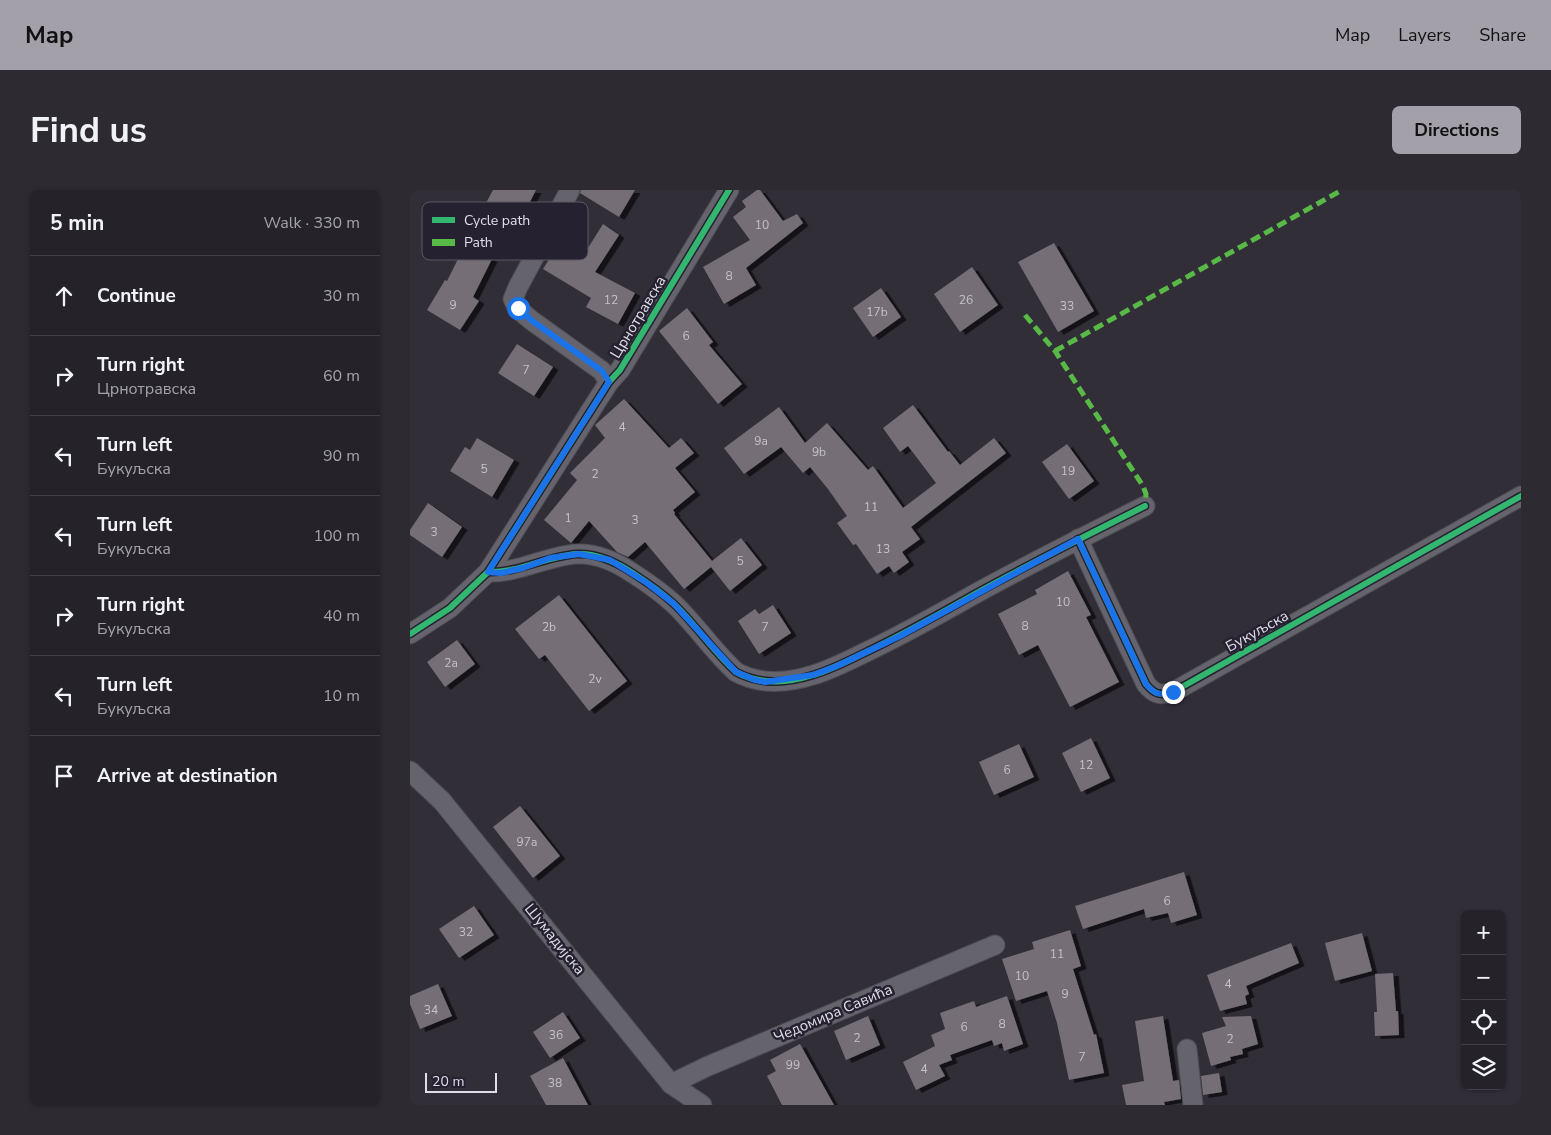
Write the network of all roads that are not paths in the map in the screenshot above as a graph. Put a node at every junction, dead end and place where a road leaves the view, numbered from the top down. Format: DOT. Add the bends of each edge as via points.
graph roads {
  1 [pos="570,190"];
  2 [pos="729,190"];
  3 [pos="564,202"];
  4 [pos="532,260"];
  5 [pos="609,382"];
  6 [pos="1521,496"];
  7 [pos="1145,506"];
  8 [pos="1078,539"];
  9 [pos="488,572"];
  10 [pos="410,634"];
  11 [pos="410,771"];
  12 [pos="995,945"];
  13 [pos="1187,1049"];
  14 [pos="672,1084"];
  15 [pos="702,1105"];
  16 [pos="1193,1105"];
  1 -- 3 [label="street"];
  2 -- 5 [label="street, Црнотравска" via="620,370"];
  4 -- 5 [label="street" via="513,299 518,308 602,371"];
  5 -- 9 [label="street, Црнотравска"];
  6 -- 8 [label="street, Букуљска" via="1173,692 1162,695 1152,692 1146,684"];
  7 -- 8 [label="street"];
  8 -- 9 [label="street" via="900,636 837,666 813,675 765,682 736,672 673,603 610,560 579,554 550,558 501,573"];
  9 -- 10 [label="street, Црнотравска" via="450,608"];
  11 -- 14 [label="street, Шумадијска" via="448,809"];
  12 -- 14 [label="street, Чедомира Савића"];
  13 -- 16 [label="street"];
  14 -- 15 [label="street, Шумадијска"];
}
